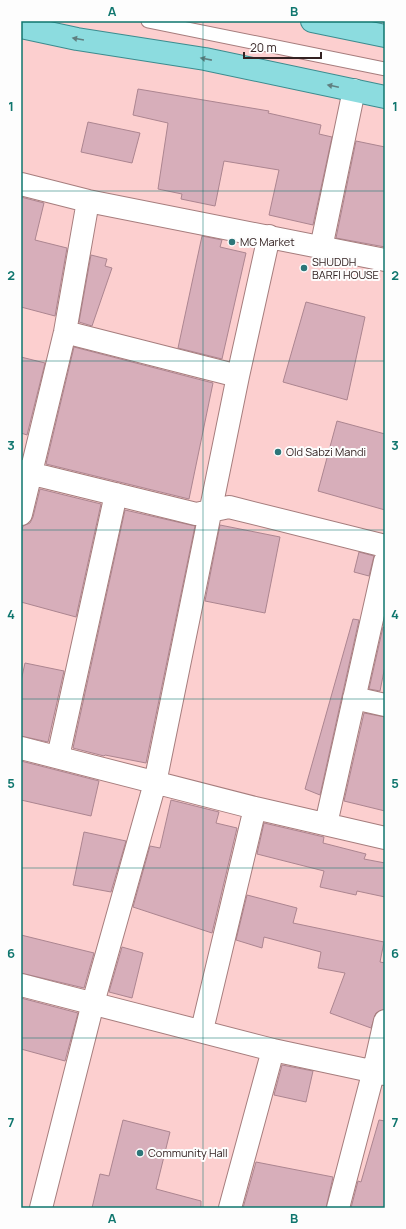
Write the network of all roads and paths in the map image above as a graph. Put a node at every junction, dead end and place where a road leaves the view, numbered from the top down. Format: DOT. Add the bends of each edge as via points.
graph roads {
  1 [pos="148,21"];
  2 [pos="312,21"];
  3 [pos="335,23"];
  4 [pos="21,27"];
  5 [pos="385,36"];
  6 [pos="385,69"];
  7 [pos="354,90"];
  8 [pos="385,97"];
  9 [pos="21,184"];
  10 [pos="88,201"];
  11 [pos="269,236"];
  12 [pos="320,248"];
  13 [pos="385,260"];
  14 [pos="65,332"];
  15 [pos="238,376"];
  16 [pos="26,472"];
  17 [pos="116,494"];
  18 [pos="210,511"];
  19 [pos="21,514"];
  20 [pos="385,546"];
  21 [pos="385,561"];
  22 [pos="379,617"];
  23 [pos="354,698"];
  24 [pos="385,705"];
  25 [pos="21,748"];
  26 [pos="58,757"];
  27 [pos="156,783"];
  28 [pos="255,808"];
  29 [pos="326,824"];
  30 [pos="385,838"];
  31 [pos="21,985"];
  32 [pos="93,1003"];
  33 [pos="385,1021"];
  34 [pos="202,1030"];
  35 [pos="273,1050"];
  36 [pos="380,1072"];
  37 [pos="41,1208"];
  38 [pos="230,1208"];
  39 [pos="338,1208"];
  1 -- 6 [label="lane"];
  2 -- 3 [label="main road"];
  3 -- 5 [label="main road"];
  7 -- 4 [label="main road, one-way" via="205,59 77,39"];
  7 -- 8 [label="main road"];
  7 -- 12 [label="street"];
  9 -- 10 [label="street"];
  10 -- 11 [label="street"];
  10 -- 14 [label="street"];
  11 -- 12 [label="street"];
  11 -- 15 [label="street"];
  12 -- 13 [label="street"];
  14 -- 15 [label="street"];
  14 -- 16 [label="street"];
  15 -- 18 [label="street"];
  16 -- 17 [label="street"];
  16 -- 19 [label="street"];
  17 -- 18 [label="street" via="196,514"];
  17 -- 26 [label="street"];
  18 -- 20 [label="street" via="229,507"];
  18 -- 27 [label="street"];
  21 -- 22 [label="street"];
  22 -- 23 [label="street"];
  23 -- 24 [label="street"];
  23 -- 29 [label="street"];
  25 -- 26 [label="street"];
  26 -- 27 [label="street"];
  27 -- 28 [label="street"];
  27 -- 32 [label="street"];
  28 -- 29 [label="street"];
  28 -- 34 [label="street"];
  29 -- 30 [label="street"];
  31 -- 32 [label="street"];
  32 -- 34 [label="street"];
  32 -- 37 [label="street"];
  33 -- 36 [label="street"];
  34 -- 35 [label="street"];
  35 -- 36 [label="street"];
  35 -- 38 [label="street"];
  36 -- 39 [label="street"];
}
